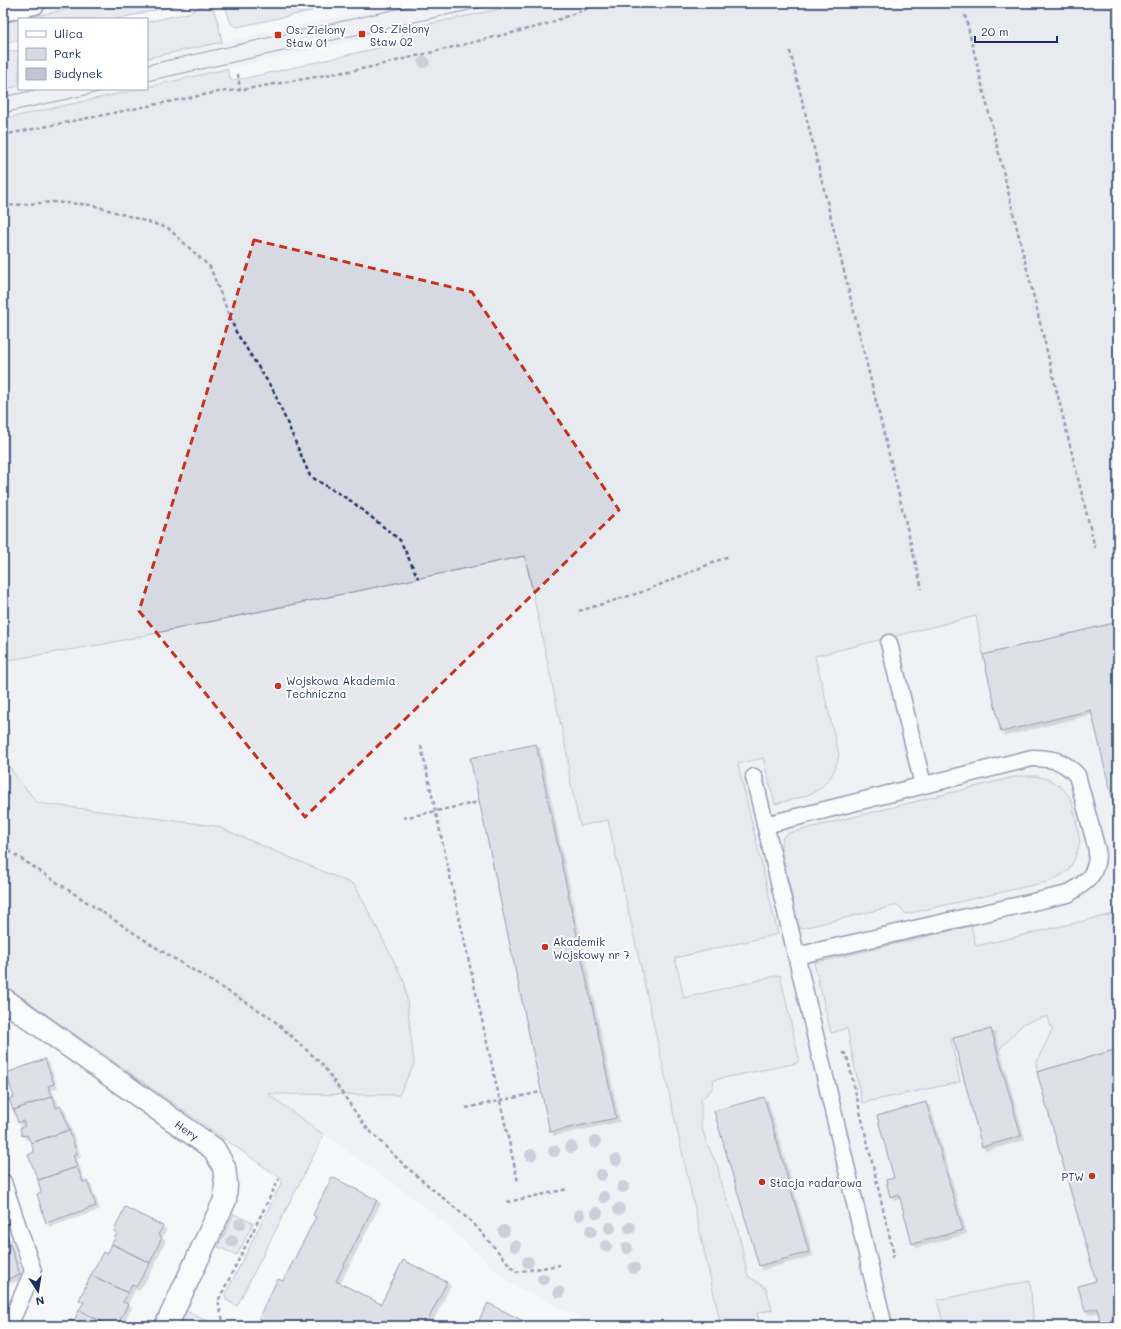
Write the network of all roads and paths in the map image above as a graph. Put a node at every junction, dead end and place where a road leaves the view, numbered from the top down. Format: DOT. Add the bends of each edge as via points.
graph roads {
  1 [pos="34,3"];
  2 [pos="602,3"];
  3 [pos="3,10"];
  4 [pos="965,15"];
  5 [pos="790,51"];
  6 [pos="238,74"];
  7 [pos="240,90"];
  8 [pos="3,135"];
  9 [pos="3,206"];
  10 [pos="1095,548"];
  11 [pos="729,556"];
  12 [pos="418,578"];
  13 [pos="922,589"];
  14 [pos="579,611"];
  15 [pos="889,642"];
  16 [pos="421,746"];
  17 [pos="754,777"];
  18 [pos="923,785"];
  19 [pos="479,802"];
  20 [pos="436,811"];
  21 [pos="403,818"];
  22 [pos="765,825"];
  23 [pos="3,847"];
  24 [pos="796,956"];
  25 [pos="3,999"];
  26 [pos="541,1092"];
  27 [pos="500,1101"];
  28 [pos="466,1108"];
  29 [pos="279,1179"];
  30 [pos="518,1182"];
  31 [pos="3,1184"];
  32 [pos="568,1189"];
  33 [pos="507,1202"];
  34 [pos="560,1265"];
  35 [pos="9,1326"];
  36 [pos="166,1326"];
  37 [pos="220,1326"];
  38 [pos="884,1326"];
  1 -- 3 [label="street"];
  2 -- 7 [label="path" via="544,25 367,68"];
  4 -- 10 [label="path"];
  5 -- 13 [label="path"];
  6 -- 7 [label="path"];
  7 -- 8 [label="path" via="218,92"];
  9 -- 12 [label="path" via="53,202 92,206 168,228 210,267 236,332 273,390 310,476 351,501 400,540"];
  11 -- 14 [label="path" via="642,592"];
  15 -- 18 [label="lane"];
  16 -- 20 [label="path"];
  17 -- 22 [label="lane"];
  18 -- 22 [label="lane"];
  18 -- 24 [label="lane" via="1032,758 1059,761 1077,775 1097,850 1098,860 1092,874 1086,882 1068,894"];
  19 -- 20 [label="path"];
  20 -- 21 [label="path"];
  20 -- 27 [label="path"];
  22 -- 24 [label="lane"];
  23 -- 34 [label="path" via="160,950 270,1017 322,1064 365,1126 404,1165 473,1223 516,1272"];
  24 -- 38 [label="lane"];
  25 -- 36 [label="street, Hery" via="214,1149 224,1167 225,1200"];
  26 -- 27 [label="path"];
  27 -- 28 [label="path"];
  27 -- 30 [label="path"];
  29 -- 37 [label="path" via="218,1301 222,1321"];
  31 -- 35 [label="lane" via="33,1271"];
  32 -- 33 [label="path"];
}
